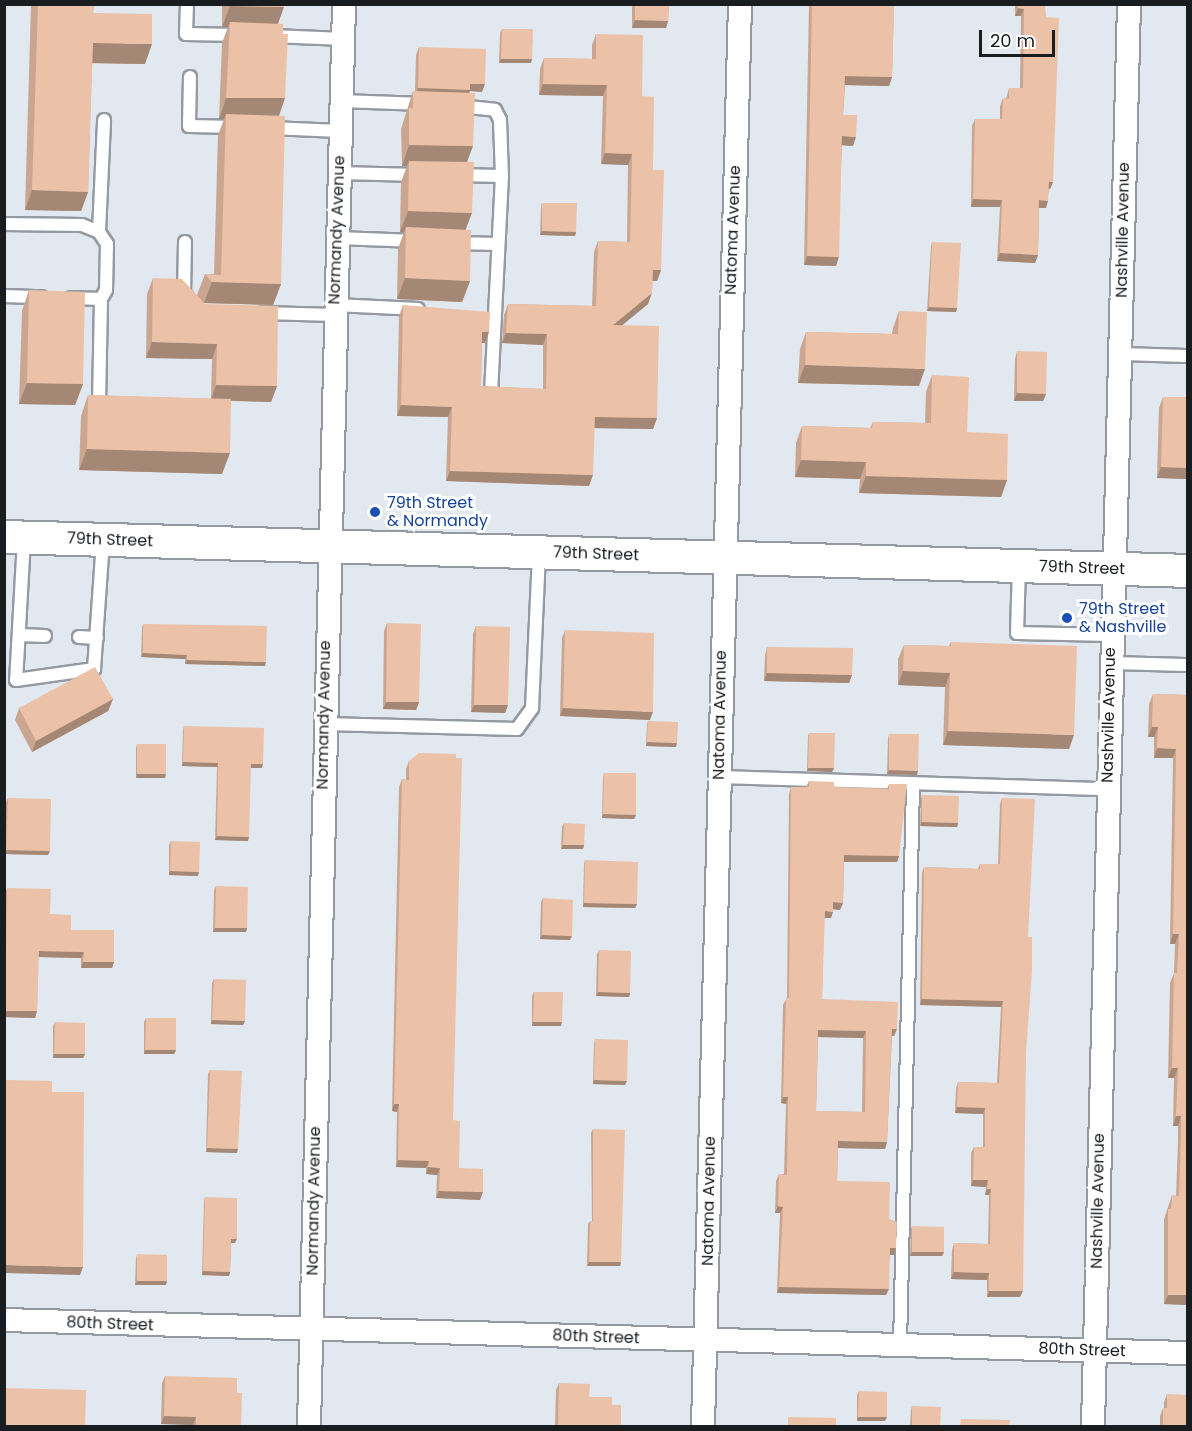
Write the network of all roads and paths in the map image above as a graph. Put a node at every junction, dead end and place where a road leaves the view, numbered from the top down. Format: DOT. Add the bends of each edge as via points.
graph roads {
  1 [pos="187,4"];
  2 [pos="345,4"];
  3 [pos="740,4"];
  4 [pos="1129,4"];
  5 [pos="344,39"];
  6 [pos="190,77"];
  7 [pos="341,101"];
  8 [pos="104,120"];
  9 [pos="340,131"];
  10 [pos="339,173"];
  11 [pos="502,176"];
  12 [pos="4,224"];
  13 [pos="99,232"];
  14 [pos="337,238"];
  15 [pos="185,242"];
  16 [pos="498,244"];
  17 [pos="4,296"];
  18 [pos="101,299"];
  19 [pos="428,309"];
  20 [pos="335,310"];
  21 [pos="200,311"];
  22 [pos="246,312"];
  23 [pos="1120,354"];
  24 [pos="1188,356"];
  25 [pos="490,392"];
  26 [pos="99,404"];
  27 [pos="14,537"];
  28 [pos="103,540"];
  29 [pos="328,546"];
  30 [pos="539,552"];
  31 [pos="723,558"];
  32 [pos="1019,566"];
  33 [pos="1112,569"];
  34 [pos="1188,571"];
  35 [pos="19,635"];
  36 [pos="1111,635"];
  37 [pos="45,636"];
  38 [pos="79,638"];
  39 [pos="96,638"];
  40 [pos="1110,663"];
  41 [pos="1188,665"];
  42 [pos="324,724"];
  43 [pos="718,777"];
  44 [pos="914,783"];
  45 [pos="1107,789"];
  46 [pos="4,1320"];
  47 [pos="311,1329"];
  48 [pos="706,1340"];
  49 [pos="900,1345"];
  50 [pos="1095,1351"];
  51 [pos="1188,1353"];
  52 [pos="309,1426"];
  53 [pos="704,1426"];
  54 [pos="1093,1426"];
  1 -- 5 [label="lane" via="186,34"];
  2 -- 5 [label="street, Normandy Avenue"];
  3 -- 31 [label="street, Natoma Avenue"];
  4 -- 23 [label="street, Nashville Avenue"];
  5 -- 7 [label="street, Normandy Avenue"];
  6 -- 9 [label="lane" via="189,126"];
  7 -- 9 [label="street, Normandy Avenue"];
  7 -- 11 [label="lane" via="495,110 500,120"];
  8 -- 13 [label="lane"];
  9 -- 10 [label="street, Normandy Avenue"];
  10 -- 11 [label="lane"];
  10 -- 14 [label="street, Normandy Avenue"];
  11 -- 16 [label="lane"];
  12 -- 13 [label="lane" via="82,225"];
  13 -- 18 [label="lane" via="107,244 106,290"];
  14 -- 16 [label="lane"];
  14 -- 20 [label="street, Normandy Avenue"];
  15 -- 21 [label="lane" via="184,293"];
  16 -- 25 [label="lane" via="489,312"];
  17 -- 18 [label="lane"];
  18 -- 26 [label="lane"];
  19 -- 20 [label="lane"];
  20 -- 22 [label="lane"];
  20 -- 29 [label="street, Normandy Avenue"];
  23 -- 24 [label="lane"];
  23 -- 33 [label="street, Nashville Avenue"];
  27 -- 28 [label="main road, 79th Street"];
  27 -- 35 [label="lane"];
  28 -- 29 [label="main road, 79th Street"];
  28 -- 39 [label="lane"];
  29 -- 30 [label="main road, 79th Street"];
  29 -- 42 [label="street, Normandy Avenue"];
  30 -- 31 [label="main road, 79th Street"];
  30 -- 42 [label="lane" via="532,708 517,729"];
  31 -- 32 [label="main road, 79th Street"];
  31 -- 43 [label="street, Natoma Avenue"];
  32 -- 33 [label="main road, 79th Street"];
  32 -- 36 [label="lane" via="1017,633"];
  33 -- 34 [label="main road, 79th Street"];
  33 -- 36 [label="street, Nashville Avenue"];
  35 -- 37 [label="lane"];
  35 -- 39 [label="lane" via="16,680 94,669"];
  36 -- 40 [label="street, Nashville Avenue"];
  38 -- 39 [label="lane"];
  40 -- 41 [label="lane"];
  40 -- 45 [label="street, Nashville Avenue"];
  42 -- 47 [label="street, Normandy Avenue"];
  43 -- 44 [label="lane"];
  43 -- 48 [label="street, Natoma Avenue"];
  44 -- 45 [label="lane"];
  44 -- 49 [label="lane"];
  45 -- 50 [label="street, Nashville Avenue"];
  46 -- 47 [label="street, 80th Street"];
  47 -- 48 [label="street, 80th Street"];
  47 -- 52 [label="street, Normandy Avenue"];
  48 -- 49 [label="street, 80th Street"];
  48 -- 53 [label="street, Natoma Avenue"];
  49 -- 50 [label="street, 80th Street"];
  50 -- 51 [label="street, 80th Street"];
  50 -- 54 [label="street, Nashville Avenue"];
}
